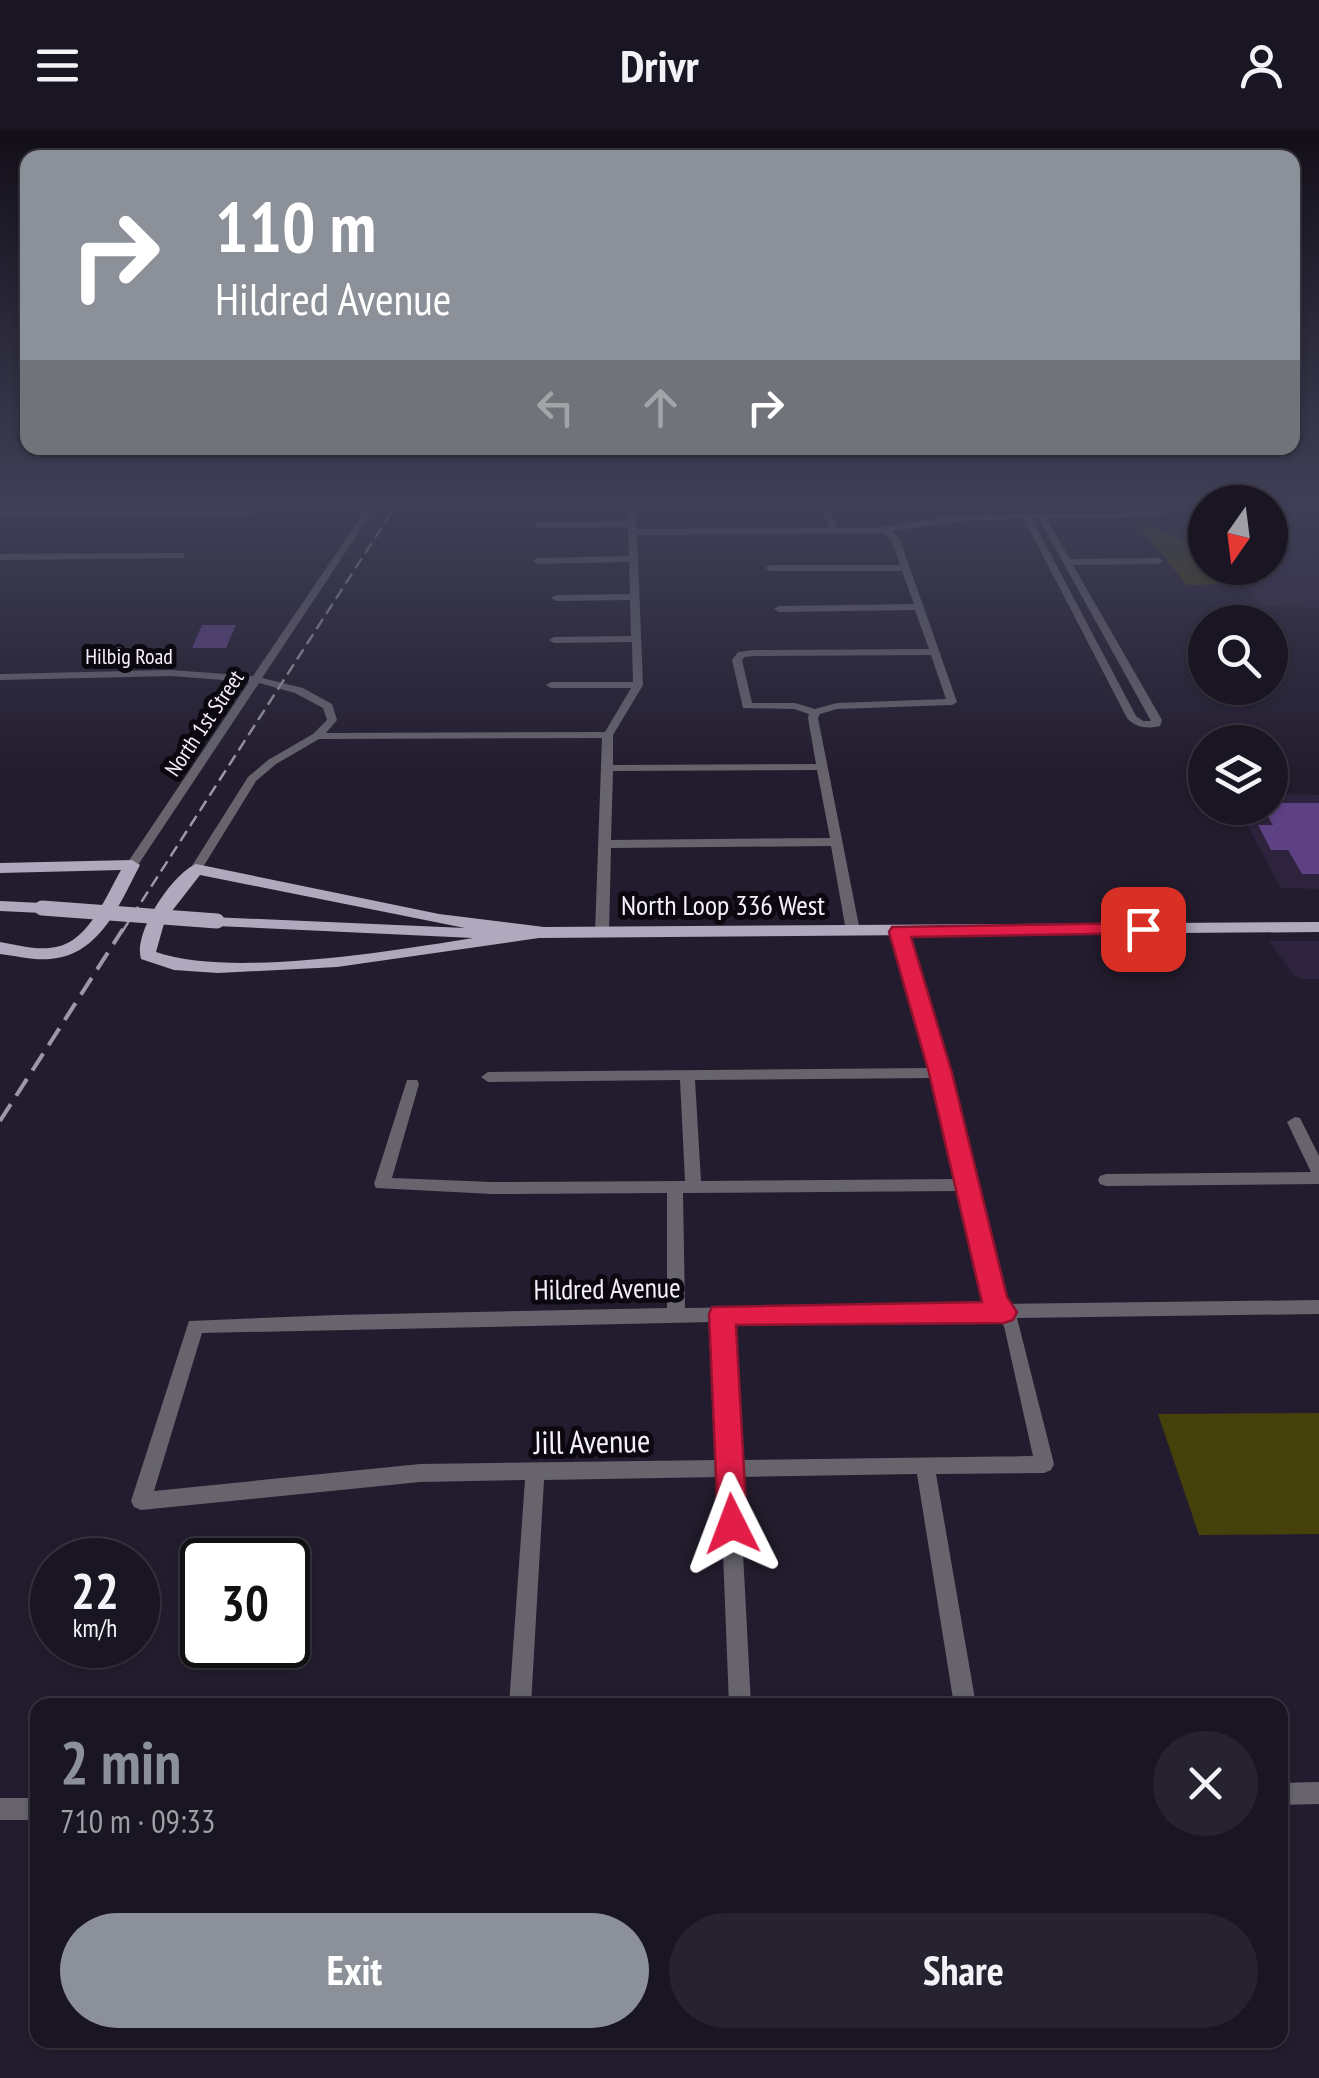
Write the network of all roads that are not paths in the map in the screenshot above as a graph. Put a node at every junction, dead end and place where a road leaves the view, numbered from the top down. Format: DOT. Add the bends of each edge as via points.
graph roads {
  1 [pos="315,593"];
  2 [pos="635,593"];
  3 [pos="915,593"];
  4 [pos="1066,593"];
  5 [pos="1085,593"];
  6 [pos="635,597"];
  7 [pos="556,598"];
  8 [pos="920,607"];
  9 [pos="779,609"];
  10 [pos="636,638"];
  11 [pos="554,640"];
  12 [pos="935,652"];
  13 [pos="0,677"];
  14 [pos="258,680"];
  15 [pos="551,685"];
  16 [pos="638,685"];
  17 [pos="815,712"];
  18 [pos="608,735"];
  19 [pos="317,736"];
  20 [pos="822,767"];
  21 [pos="608,768"];
  22 [pos="838,842"];
  23 [pos="607,844"];
  24 [pos="132,864"];
  25 [pos="0,868"];
  26 [pos="196,868"];
  27 [pos="0,906"];
  28 [pos="1319,927"];
  29 [pos="854,931"];
  30 [pos="542,932"];
  31 [pos="602,932"];
  32 [pos="899,932"];
  33 [pos="0,948"];
  34 [pos="940,1073"];
  35 [pos="688,1075"];
  36 [pos="488,1077"];
  37 [pos="412,1084"];
  38 [pos="1295,1122"];
  39 [pos="1319,1175"];
  40 [pos="1106,1180"];
  41 [pos="967,1185"];
  42 [pos="684,1186"];
  43 [pos="1319,1307"];
  44 [pos="1004,1312"];
  45 [pos="676,1314"];
  46 [pos="722,1314"];
  47 [pos="925,1466"];
  48 [pos="730,1469"];
  49 [pos="536,1472"];
  50 [pos="141,1500"];
  51 [pos="520,1698"];
  52 [pos="740,1698"];
  53 [pos="964,1698"];
  54 [pos="1319,1793"];
  55 [pos="1288,1794"];
  56 [pos="30,1809"];
  57 [pos="0,1810"];
  1 -- 14 [label="street, North 1st Street"];
  2 -- 6 [label="street"];
  3 -- 8 [label="street"];
  4 -- 5 [label="street" via="1132,718 1156,724"];
  6 -- 7 [label="street"];
  6 -- 10 [label="street"];
  8 -- 9 [label="street"];
  8 -- 12 [label="street"];
  10 -- 11 [label="street"];
  10 -- 16 [label="street"];
  12 -- 17 [label="street" via="952,702"];
  12 -- 17 [label="street" via="754,652 737,660 747,706"];
  13 -- 14 [label="street, Hilbig Road"];
  14 -- 19 [label="street, Hilbig Road" via="328,706 332,720"];
  14 -- 24 [label="street, North 1st Street"];
  15 -- 16 [label="street"];
  16 -- 18 [label="street"];
  17 -- 20 [label="street"];
  18 -- 19 [label="street"];
  18 -- 21 [label="street"];
  19 -- 26 [label="street" via="252,779"];
  20 -- 21 [label="street"];
  20 -- 22 [label="street"];
  21 -- 23 [label="street"];
  22 -- 23 [label="street"];
  22 -- 29 [label="street"];
  23 -- 31 [label="street"];
  24 -- 25 [label="main road"];
  24 -- 33 [label="main road" via="76,946 47,954"];
  26 -- 30 [label="main road" via="440,920"];
  26 -- 30 [label="main road" via="167,904 146,948 157,962 284,964"];
  27 -- 30 [label="main road, North Loop 336 West, bridge" via="402,932"];
  28 -- 32 [label="main road, North Loop 336 West"];
  29 -- 31 [label="main road, North Loop 336 West"];
  29 -- 32 [label="main road, North Loop 336 West"];
  30 -- 31 [label="main road, North Loop 336 West"];
  32 -- 34 [label="street"];
  34 -- 35 [label="street"];
  34 -- 41 [label="street"];
  35 -- 36 [label="street"];
  35 -- 42 [label="street"];
  37 -- 42 [label="street" via="382,1184"];
  38 -- 39 [label="street"];
  39 -- 40 [label="street"];
  41 -- 42 [label="street"];
  41 -- 44 [label="street" via="994,1301"];
  42 -- 45 [label="street"];
  43 -- 44 [label="street, Hildred Avenue"];
  44 -- 46 [label="street, Hildred Avenue"];
  44 -- 47 [label="street, Jill Avenue" via="1044,1464"];
  45 -- 46 [label="street, Hildred Avenue"];
  45 -- 50 [label="street, Hildred Avenue" via="195,1326"];
  46 -- 48 [label="street"];
  47 -- 48 [label="street, Jill Avenue"];
  47 -- 53 [label="street"];
  48 -- 49 [label="street, Jill Avenue"];
  48 -- 52 [label="street"];
  49 -- 50 [label="street, Jill Avenue" via="420,1473"];
  49 -- 51 [label="street"];
  54 -- 55 [label="street"];
  56 -- 57 [label="street"];
}
